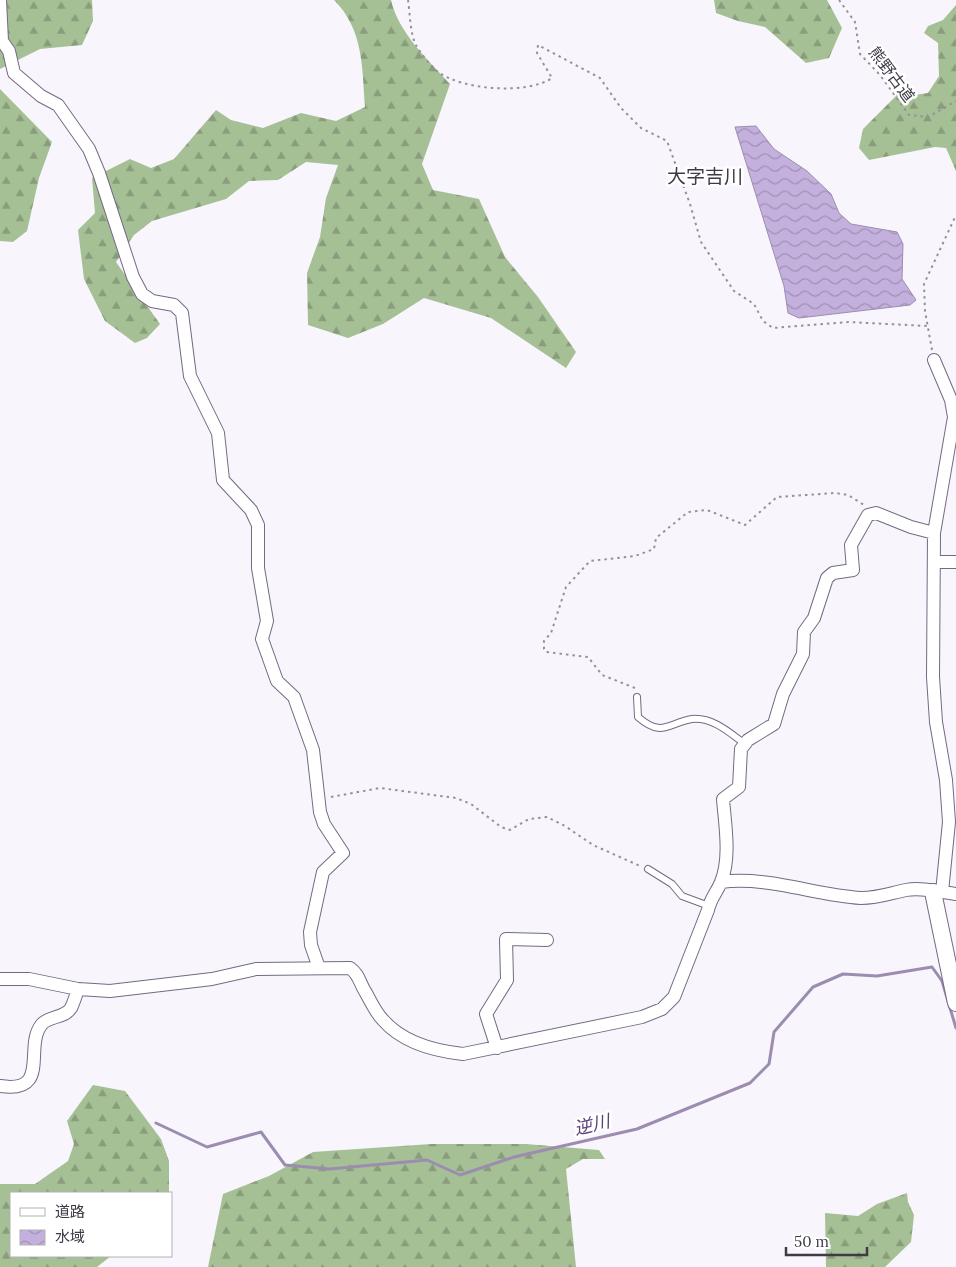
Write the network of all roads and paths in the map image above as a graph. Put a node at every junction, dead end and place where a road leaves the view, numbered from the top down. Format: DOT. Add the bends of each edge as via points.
graph roads {
  1 [pos="0,0"];
  2 [pos="408,0"];
  3 [pos="839,0"];
  4 [pos="956,101"];
  5 [pos="956,215"];
  6 [pos="927,326"];
  7 [pos="934,360"];
  8 [pos="876,513"];
  9 [pos="934,533"];
  10 [pos="934,562"];
  11 [pos="956,562"];
  12 [pos="637,697"];
  13 [pos="745,744"];
  14 [pos="319,799"];
  15 [pos="648,869"];
  16 [pos="721,882"];
  17 [pos="938,892"];
  18 [pos="956,894"];
  19 [pos="709,906"];
  20 [pos="547,940"];
  21 [pos="319,968"];
  22 [pos="0,979"];
  23 [pos="78,989"];
  24 [pos="956,1003"];
  25 [pos="497,1048"];
  26 [pos="0,1086"];
  1 -- 14 [label="street" via="2,40 9,50 14,73 41,96 58,105 89,149 142,294 152,301 174,305 182,313 190,376 218,433 223,480 251,510 258,525 258,568 267,621 262,639 276,680 294,697 313,750"];
  2 -- 6 [label="path" via="416,44 438,72 473,86 517,88 543,84 552,78 537,53 538,45 600,78 621,108 641,128 667,141 701,242 734,291 754,304 763,322 773,328 848,322"];
  3 -- 4 [label="path, 熊野古道" via="855,22 860,54 909,115 928,117"];
  5 -- 6 [label="path" via="924,284"];
  6 -- 7 [label="path"];
  7 -- 9 [label="street" via="951,400 954,417"];
  8 -- 9 [label="street"];
  8 -- 12 [label="path" via="848,495 777,497 745,525 707,510 688,512 656,538 654,549 635,556 590,561 566,587 551,633 544,641 546,652 588,657 602,675 635,688"];
  8 -- 13 [label="street" via="868,515 851,545 853,570 827,578 814,618 804,632 803,654 774,724"];
  9 -- 10 [label="street"];
  10 -- 11 [label="street"];
  10 -- 17 [label="street" via="933,677 948,822"];
  12 -- 13 [label="lane" via="638,717 648,726 664,729 692,719 702,720 718,725"];
  13 -- 16 [label="street" via="740,749 739,786 723,799 726,848"];
  14 -- 15 [label="path" via="380,788 450,798 471,804 510,830 529,819 547,817 593,845"];
  14 -- 21 [label="street" via="324,824 344,853 323,872 312,922 311,945"];
  15 -- 19 [label="lane" via="672,884 682,896"];
  16 -- 17 [label="street" via="736,880 776,884 862,898 884,897 908,890"];
  16 -- 19 [label="street"];
  17 -- 18 [label="street"];
  17 -- 24 [label="street"];
  19 -- 25 [label="street" via="674,997 662,1009 642,1017"];
  20 -- 25 [label="street" via="506,939 507,980 486,1014"];
  21 -- 23 [label="street" via="256,969 212,979 131,990"];
  21 -- 25 [label="street" via="350,968 356,972 382,1020 416,1043 463,1054"];
  22 -- 23 [label="street" via="29,979"];
  23 -- 26 [label="street" via="71,1009 43,1023 38,1030 33,1073 28,1080 11,1087"];
}
